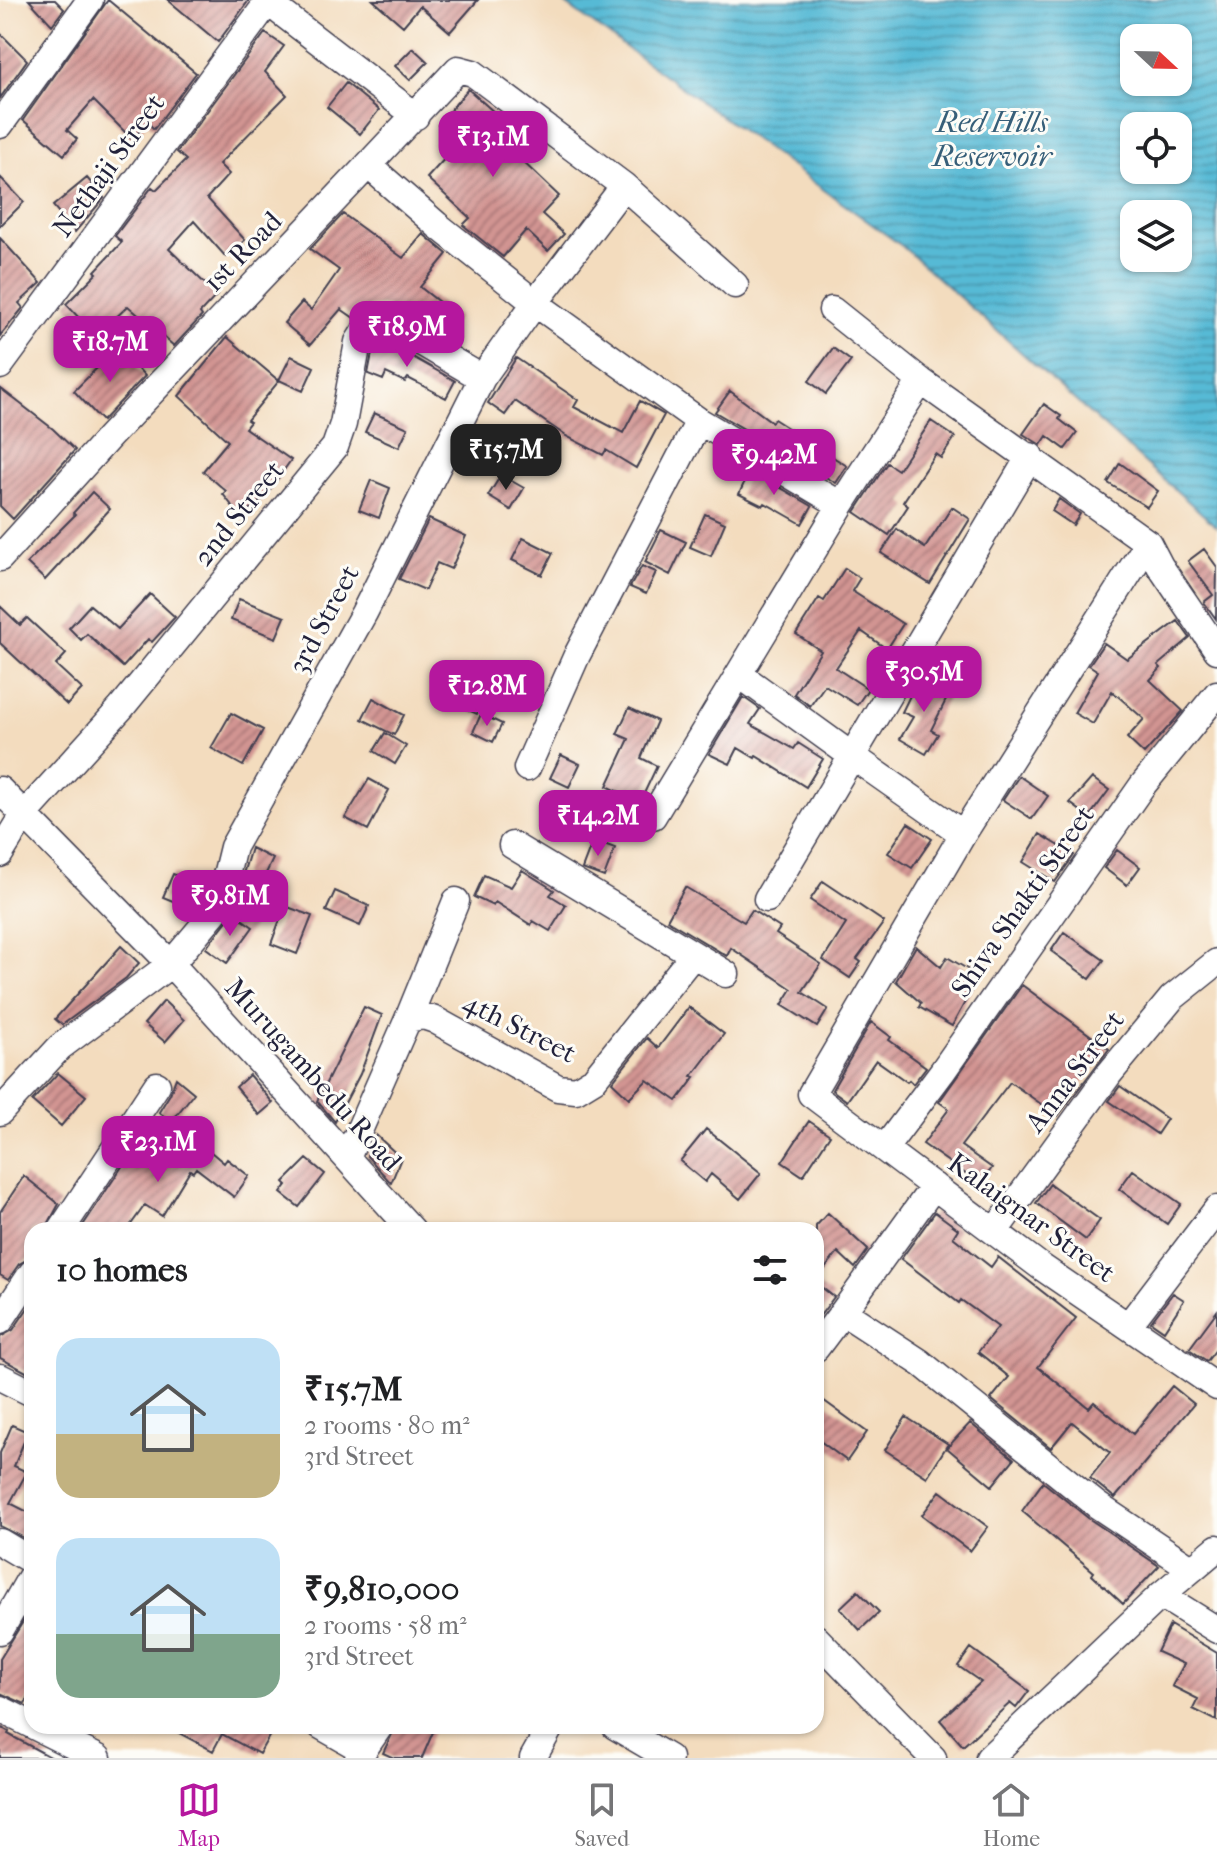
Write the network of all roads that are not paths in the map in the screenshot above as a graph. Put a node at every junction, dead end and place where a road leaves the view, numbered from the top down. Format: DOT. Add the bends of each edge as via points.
graph roads {
  1 [pos="90,0"];
  2 [pos="266,1"];
  3 [pos="416,116"];
  4 [pos="0,125"];
  5 [pos="368,165"];
  6 [pos="624,186"];
  7 [pos="735,285"];
  8 [pos="535,303"];
  9 [pos="832,310"];
  10 [pos="0,366"];
  11 [pos="482,378"];
  12 [pos="921,381"];
  13 [pos="699,421"];
  14 [pos="1030,456"];
  15 [pos="841,505"];
  16 [pos="1148,543"];
  17 [pos="0,558"];
  18 [pos="1217,650"];
  19 [pos="740,675"];
  20 [pos="1217,694"];
  21 [pos="852,756"];
  22 [pos="527,768"];
  23 [pos="0,790"];
  24 [pos="24,815"];
  25 [pos="653,816"];
  26 [pos="963,834"];
  27 [pos="512,845"];
  28 [pos="0,854"];
  29 [pos="767,899"];
  30 [pos="456,901"];
  31 [pos="693,955"];
  32 [pos="1217,962"];
  33 [pos="171,964"];
  34 [pos="726,974"];
  35 [pos="408,1019"];
  36 [pos="157,1085"];
  37 [pos="0,1112"];
  38 [pos="885,1148"];
  39 [pos="347,1158"];
  40 [pos="934,1186"];
  41 [pos="1217,1209"];
  42 [pos="66,1222"];
  43 [pos="399,1222"];
  44 [pos="995,1231"];
  45 [pos="24,1285"];
  46 [pos="843,1312"];
  47 [pos="0,1321"];
  48 [pos="1128,1326"];
  49 [pos="824,1337"];
  50 [pos="0,1377"];
  51 [pos="1217,1387"];
  52 [pos="24,1389"];
  53 [pos="0,1542"];
  54 [pos="1217,1548"];
  55 [pos="24,1556"];
  56 [pos="1191,1568"];
  57 [pos="24,1589"];
  58 [pos="1161,1595"];
  59 [pos="1217,1630"];
  60 [pos="0,1631"];
  61 [pos="824,1646"];
  62 [pos="0,1709"];
  63 [pos="24,1721"];
  64 [pos="49,1734"];
  65 [pos="332,1734"];
  66 [pos="375,1734"];
  67 [pos="546,1734"];
  68 [pos="628,1734"];
  69 [pos="361,1754"];
  70 [pos="98,1758"];
  71 [pos="533,1758"];
  72 [pos="669,1758"];
  73 [pos="933,1758"];
  74 [pos="989,1758"];
  1 -- 4 [label="street"];
  2 -- 3 [label="street"];
  2 -- 10 [label="street, Nethaji Street"];
  3 -- 5 [label="street, 1st Road"];
  3 -- 6 [label="street, 1st Road" via="458,69 466,69"];
  5 -- 8 [label="street"];
  5 -- 17 [label="street, 1st Road"];
  6 -- 7 [label="street"];
  6 -- 8 [label="street, 3rd Street"];
  8 -- 11 [label="street, 3rd Street"];
  8 -- 13 [label="street"];
  9 -- 12 [label="street"];
  11 -- 24 [label="street, 2nd Street" via="390,324 377,321 368,326 358,342 335,447 121,708"];
  11 -- 33 [label="street, 3rd Street" via="364,613 233,847 218,908"];
  12 -- 14 [label="street"];
  12 -- 15 [label="street"];
  13 -- 15 [label="street"];
  13 -- 22 [label="street" via="577,655"];
  14 -- 16 [label="street"];
  14 -- 21 [label="street"];
  15 -- 19 [label="street"];
  16 -- 18 [label="street"];
  16 -- 26 [label="street"];
  19 -- 21 [label="street"];
  19 -- 25 [label="street"];
  20 -- 38 [label="street, Shiva Shakti Street" via="1142,786"];
  21 -- 26 [label="street"];
  21 -- 29 [label="street"];
  23 -- 24 [label="street, Murugambedu Road"];
  24 -- 28 [label="street"];
  24 -- 33 [label="street, Murugambedu Road"];
  26 -- 38 [label="street, Kalaignar Street" via="811,1094"];
  27 -- 31 [label="street"];
  30 -- 35 [label="street"];
  31 -- 34 [label="street"];
  31 -- 35 [label="street, 4th Street" via="594,1079 576,1090 558,1088 435,1020"];
  32 -- 44 [label="street, Anna Street" via="1172,998 1109,1074"];
  33 -- 37 [label="street, 3rd Street" via="60,1047"];
  33 -- 39 [label="street, Murugambedu Road"];
  35 -- 39 [label="street"];
  36 -- 42 [label="street"];
  38 -- 40 [label="street, Kalaignar Street"];
  39 -- 43 [label="street, Murugambedu Road"];
  40 -- 44 [label="street, Kalaignar Street"];
  40 -- 46 [label="street"];
  41 -- 48 [label="street"];
  44 -- 48 [label="street, Kalaignar Street"];
  45 -- 47 [label="street"];
  46 -- 49 [label="street"];
  46 -- 56 [label="street" via="921,1363 1097,1505"];
  48 -- 51 [label="street, Kalaignar Street"];
  50 -- 52 [label="street"];
  53 -- 55 [label="street"];
  54 -- 56 [label="street"];
  56 -- 58 [label="street"];
  57 -- 60 [label="street"];
  58 -- 59 [label="street"];
  58 -- 74 [label="street"];
  61 -- 73 [label="street"];
  62 -- 63 [label="street"];
  64 -- 70 [label="street"];
  65 -- 69 [label="street"];
  66 -- 69 [label="street"];
  67 -- 71 [label="street"];
  68 -- 72 [label="street"];
}
